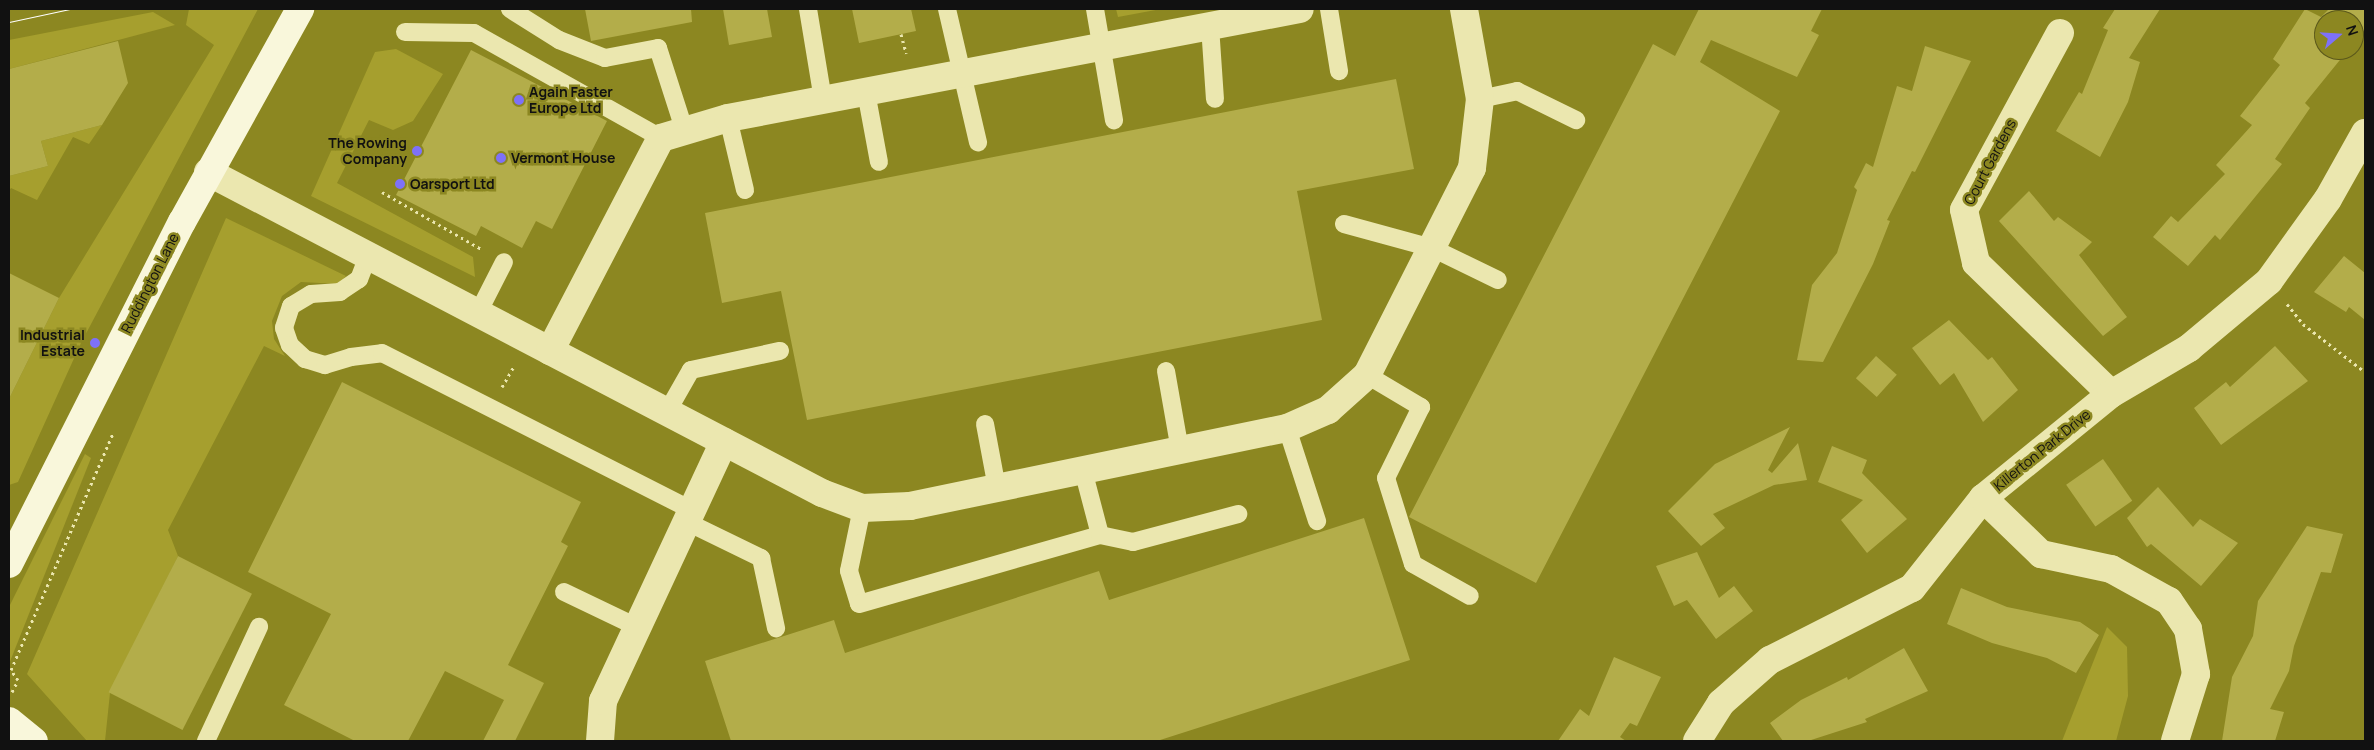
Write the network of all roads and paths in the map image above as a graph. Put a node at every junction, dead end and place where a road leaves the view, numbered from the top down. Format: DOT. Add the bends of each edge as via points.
graph roads {
  1 [pos="300,9"];
  2 [pos="510,9"];
  3 [pos="808,9"];
  4 [pos="947,9"];
  5 [pos="1095,9"];
  6 [pos="1300,9"];
  7 [pos="1329,9"];
  8 [pos="1464,9"];
  9 [pos="1210,26"];
  10 [pos="406,32"];
  11 [pos="2060,33"];
  12 [pos="1100,47"];
  13 [pos="1339,71"];
  14 [pos="960,74"];
  15 [pos="866,92"];
  16 [pos="1215,99"];
  17 [pos="823,100"];
  18 [pos="1480,100"];
  19 [pos="728,118"];
  20 [pos="1114,120"];
  21 [pos="1576,120"];
  22 [pos="673,133"];
  23 [pos="2365,133"];
  24 [pos="978,142"];
  25 [pos="879,162"];
  26 [pos="208,172"];
  27 [pos="745,190"];
  28 [pos="382,192"];
  29 [pos="1344,224"];
  30 [pos="1432,248"];
  31 [pos="368,256"];
  32 [pos="504,262"];
  33 [pos="1498,280"];
  34 [pos="2269,281"];
  35 [pos="478,313"];
  36 [pos="540,345"];
  37 [pos="780,351"];
  38 [pos="1166,371"];
  39 [pos="2365,372"];
  40 [pos="1367,375"];
  41 [pos="2111,394"];
  42 [pos="489,408"];
  43 [pos="667,412"];
  44 [pos="986,424"];
  45 [pos="114,428"];
  46 [pos="1287,428"];
  47 [pos="724,442"];
  48 [pos="1180,450"];
  49 [pos="1083,470"];
  50 [pos="996,488"];
  51 [pos="1983,498"];
  52 [pos="862,508"];
  53 [pos="1238,514"];
  54 [pos="689,516"];
  55 [pos="1316,521"];
  56 [pos="15,533"];
  57 [pos="1100,535"];
  58 [pos="9,564"];
  59 [pos="564,592"];
  60 [pos="1470,596"];
  61 [pos="260,626"];
  62 [pos="637,627"];
  63 [pos="776,628"];
  64 [pos="9,696"];
  65 [pos="9,721"];
  66 [pos="34,741"];
  67 [pos="206,741"];
  68 [pos="600,741"];
  69 [pos="1697,741"];
  70 [pos="2175,741"];
  1 -- 26 [label="main road, Ruddington Lane"];
  2 -- 22 [label="lane" via="559,40 605,58 658,48"];
  3 -- 17 [label="lane"];
  4 -- 14 [label="lane"];
  5 -- 12 [label="lane"];
  6 -- 9 [label="street"];
  7 -- 13 [label="lane"];
  8 -- 18 [label="street"];
  9 -- 12 [label="street"];
  9 -- 16 [label="lane"];
  10 -- 22 [label="lane" via="474,32"];
  11 -- 41 [label="street, Court Gardens" via="1964,210 1976,263"];
  12 -- 14 [label="street"];
  12 -- 20 [label="lane"];
  14 -- 15 [label="street"];
  14 -- 24 [label="lane"];
  15 -- 17 [label="street"];
  15 -- 25 [label="lane"];
  17 -- 19 [label="street"];
  18 -- 21 [label="lane" via="1517,91"];
  18 -- 30 [label="street" via="1472,168"];
  19 -- 22 [label="street"];
  19 -- 27 [label="lane"];
  22 -- 36 [label="street"];
  23 -- 34 [label="street, Killerton Park Drive" via="2328,199"];
  26 -- 31 [label="street"];
  26 -- 56 [label="main road, Ruddington Lane"];
  28 -- 32 [label="path"];
  29 -- 30 [label="lane"];
  30 -- 33 [label="lane"];
  30 -- 40 [label="street"];
  31 -- 35 [label="street"];
  31 -- 42 [label="lane" via="359,279 340,292 310,294 291,306 284,328 290,345 304,360 326,365 351,357 382,353"];
  32 -- 35 [label="lane"];
  34 -- 39 [label="path" via="2303,324"];
  34 -- 41 [label="street, Killerton Park Drive" via="2189,348"];
  35 -- 36 [label="street"];
  36 -- 42 [label="path"];
  36 -- 43 [label="street"];
  37 -- 43 [label="lane" via="691,370"];
  38 -- 48 [label="lane"];
  40 -- 46 [label="street" via="1328,410"];
  40 -- 60 [label="lane" via="1421,407 1386,478 1413,564"];
  41 -- 51 [label="street, Killerton Park Drive"];
  42 -- 54 [label="lane"];
  43 -- 47 [label="street"];
  44 -- 50 [label="lane"];
  45 -- 64 [label="path" via="12,670 18,680"];
  46 -- 48 [label="street"];
  46 -- 55 [label="lane"];
  47 -- 52 [label="street" via="822,493"];
  47 -- 54 [label="street"];
  48 -- 49 [label="street"];
  49 -- 50 [label="street"];
  49 -- 57 [label="lane"];
  50 -- 52 [label="street" via="910,506"];
  51 -- 69 [label="street, Killerton Park Drive" via="1912,588 1770,660 1721,703"];
  51 -- 70 [label="street" via="2041,554 2111,569 2169,601 2188,629 2196,674"];
  52 -- 57 [label="lane" via="849,571 859,604"];
  53 -- 57 [label="lane" via="1133,542"];
  54 -- 62 [label="street"];
  54 -- 63 [label="lane" via="762,558"];
  56 -- 58 [label="main road, Ruddington Lane"];
  59 -- 62 [label="lane"];
  61 -- 67 [label="lane"];
  62 -- 68 [label="street" via="603,701"];
  65 -- 66 [label="main road"];
}
